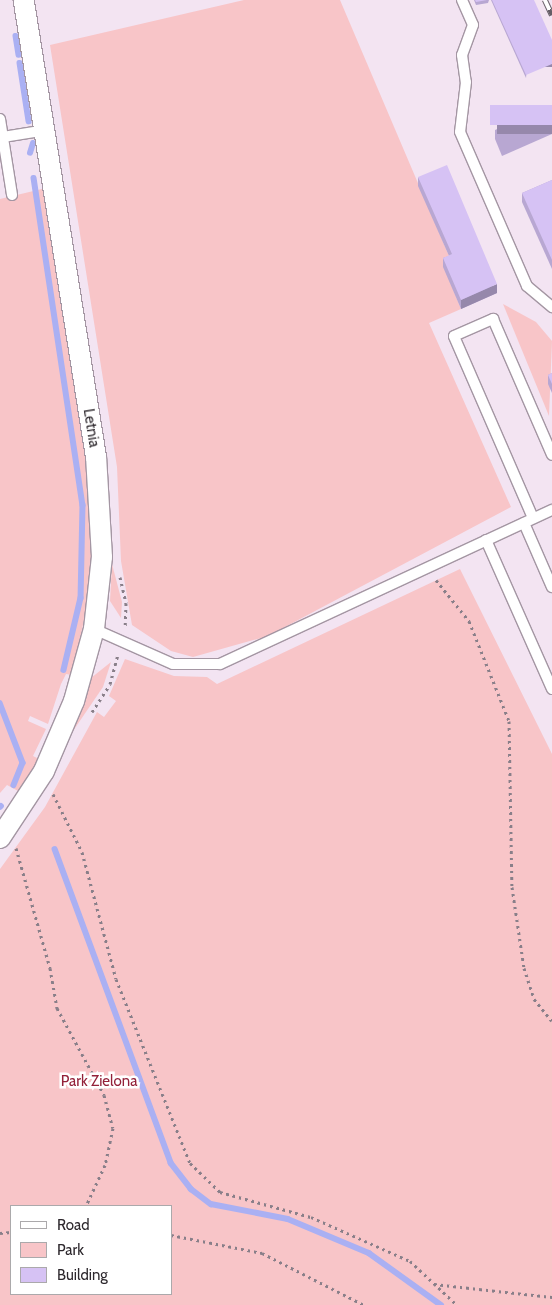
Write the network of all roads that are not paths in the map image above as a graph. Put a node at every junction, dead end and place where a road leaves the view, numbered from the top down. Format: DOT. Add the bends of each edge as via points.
graph roads {
  1 [pos="24,0"];
  2 [pos="462,0"];
  3 [pos="0,119"];
  4 [pos="46,130"];
  5 [pos="3,137"];
  6 [pos="12,195"];
  7 [pos="552,307"];
  8 [pos="552,455"];
  9 [pos="552,510"];
  10 [pos="528,521"];
  11 [pos="486,540"];
  12 [pos="552,587"];
  13 [pos="94,629"];
  14 [pos="552,689"];
  15 [pos="7,840"];
  1 -- 4 [label="street, Letnia"];
  2 -- 7 [label="lane" via="473,25 462,55 466,82 460,132 527,286"];
  3 -- 5 [label="lane"];
  4 -- 5 [label="lane"];
  4 -- 13 [label="street, Letnia" via="101,499 102,566"];
  5 -- 6 [label="lane"];
  8 -- 10 [label="lane" via="494,319 454,336"];
  9 -- 10 [label="lane"];
  10 -- 11 [label="lane"];
  10 -- 12 [label="lane"];
  11 -- 13 [label="lane" via="238,657 209,666 173,664"];
  11 -- 14 [label="lane"];
  13 -- 15 [label="street, Letnia" via="74,701 53,752"];
}
